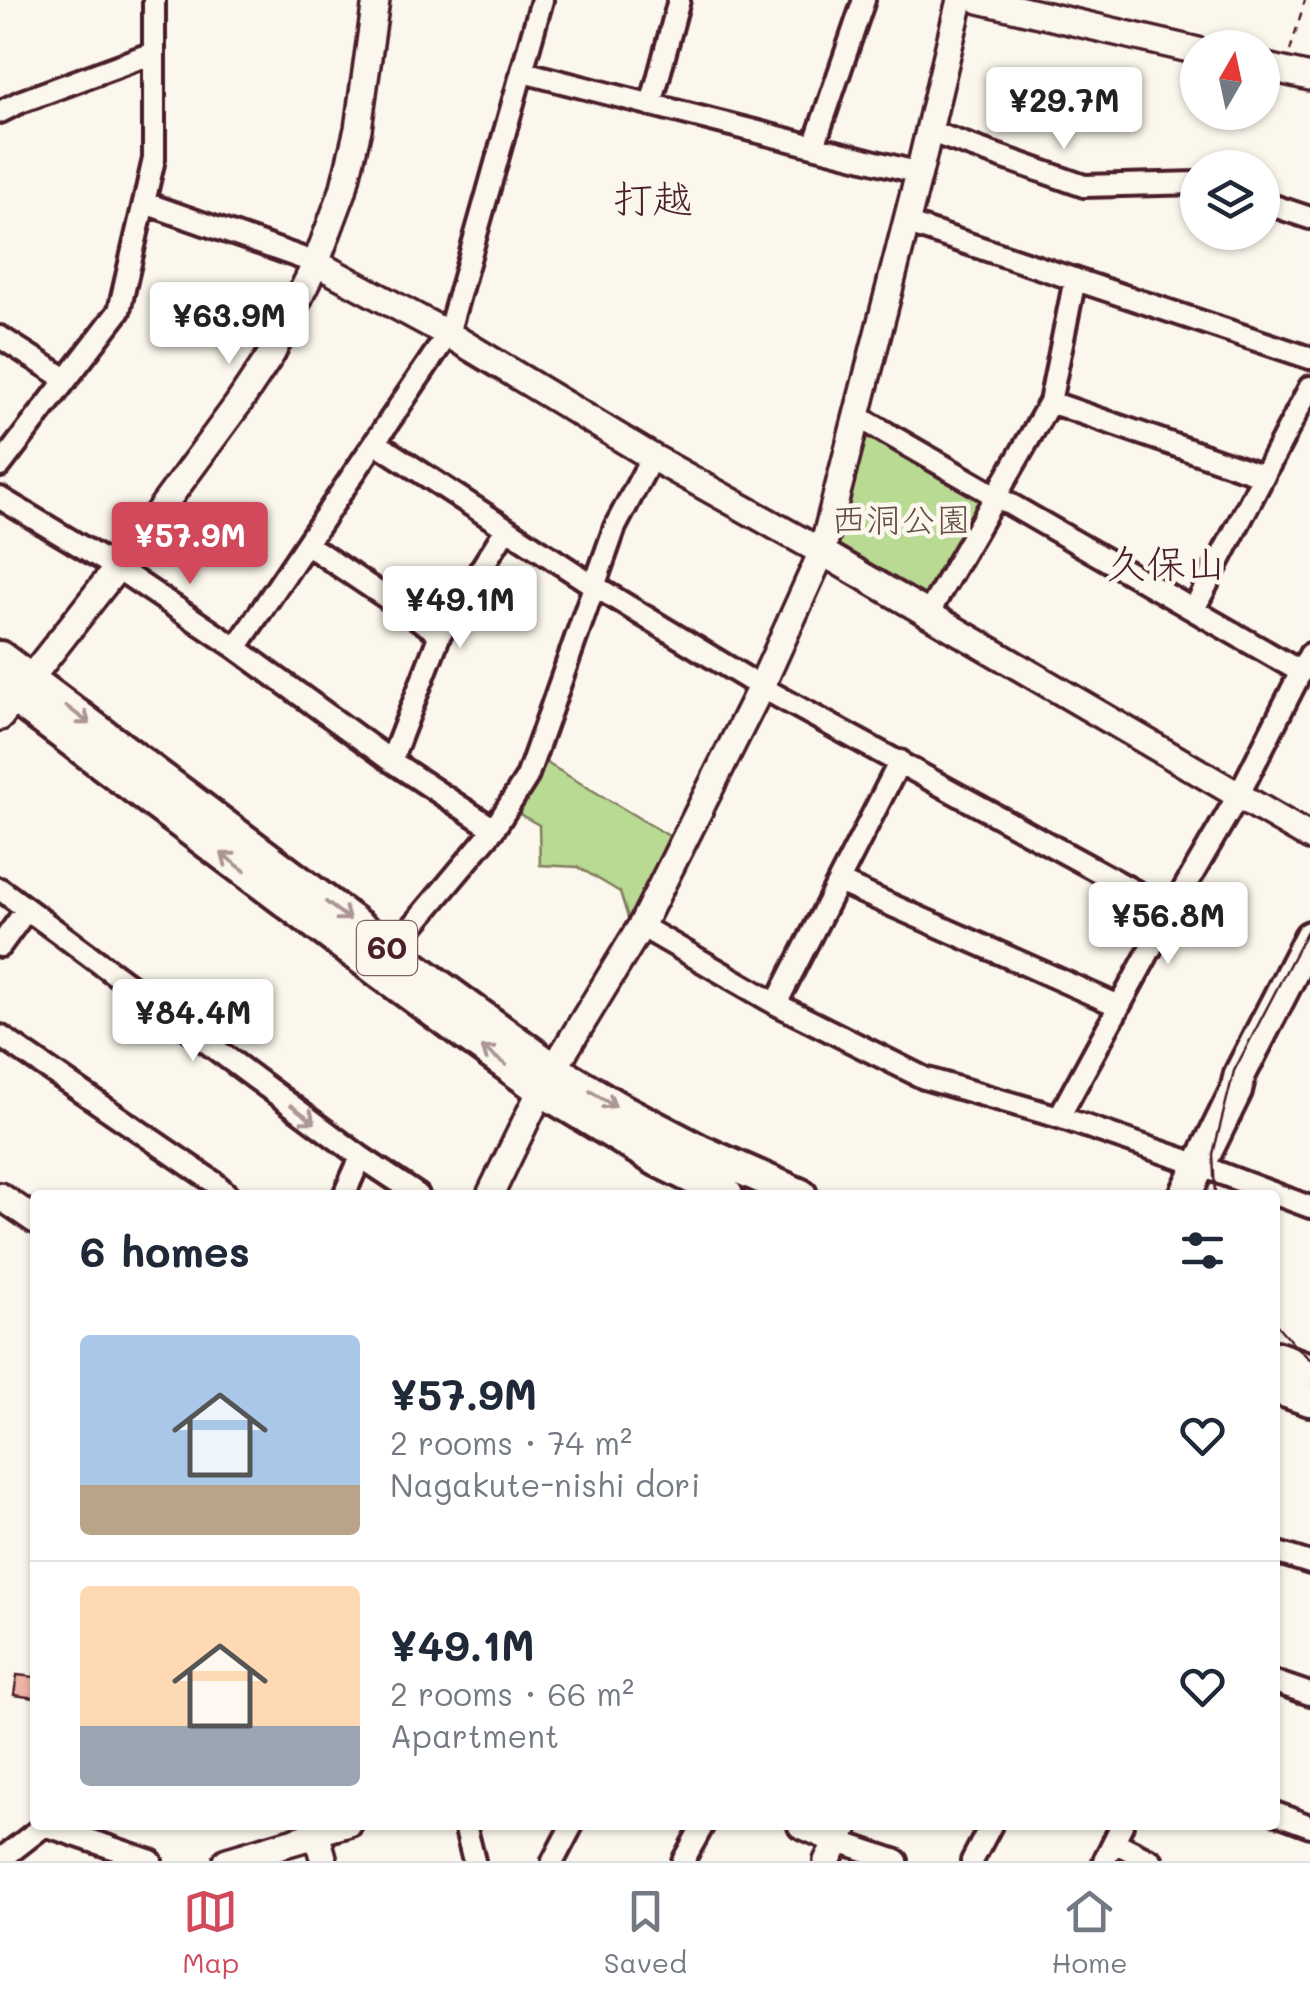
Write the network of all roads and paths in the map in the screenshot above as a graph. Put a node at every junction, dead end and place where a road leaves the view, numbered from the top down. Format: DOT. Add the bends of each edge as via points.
graph roads {
  1 [pos="154,0"];
  2 [pos="376,0"];
  3 [pos="542,0"];
  4 [pos="680,0"];
  5 [pos="864,0"];
  6 [pos="960,0"];
  7 [pos="979,0"];
  8 [pos="1305,0"];
  9 [pos="1180,47"];
  10 [pos="154,53"];
  11 [pos="1289,56"];
  12 [pos="1280,70"];
  13 [pos="524,72"];
  14 [pos="1310,78"];
  15 [pos="651,104"];
  16 [pos="0,112"];
  17 [pos="928,132"];
  18 [pos="814,146"];
  19 [pos="919,173"];
  20 [pos="1180,183"];
  21 [pos="145,202"];
  22 [pos="1280,208"];
  23 [pos="1310,218"];
  24 [pos="906,222"];
  25 [pos="316,263"];
  26 [pos="1075,279"];
  27 [pos="448,334"];
  28 [pos="0,337"];
  29 [pos="1310,358"];
  30 [pos="66,378"];
  31 [pos="1310,387"];
  32 [pos="1050,402"];
  33 [pos="857,416"];
  34 [pos="376,443"];
  35 [pos="652,457"];
  36 [pos="0,466"];
  37 [pos="1264,476"];
  38 [pos="998,496"];
  39 [pos="0,498"];
  40 [pos="506,529"];
  41 [pos="308,545"];
  42 [pos="822,552"];
  43 [pos="116,568"];
  44 [pos="593,585"];
  45 [pos="1194,610"];
  46 [pos="928,614"];
  47 [pos="440,634"];
  48 [pos="236,648"];
  49 [pos="0,657"];
  50 [pos="1306,663"];
  51 [pos="761,686"];
  52 [pos="11,695"];
  53 [pos="391,761"];
  54 [pos="900,761"];
  55 [pos="1238,796"];
  56 [pos="494,829"];
  57 [pos="1310,837"];
  58 [pos="839,882"];
  59 [pos="0,889"];
  60 [pos="27,909"];
  61 [pos="1171,911"];
  62 [pos="641,926"];
  63 [pos="1310,937"];
  64 [pos="0,946"];
  65 [pos="392,951"];
  66 [pos="776,1004"];
  67 [pos="1119,1006"];
  68 [pos="0,1036"];
  69 [pos="548,1080"];
  70 [pos="1059,1117"];
  71 [pos="361,1157"];
  72 [pos="1193,1163"];
  73 [pos="220,1190"];
  74 [pos="346,1190"];
  75 [pos="410,1190"];
  76 [pos="493,1190"];
  77 [pos="718,1190"];
  78 [pos="790,1190"];
  79 [pos="1170,1190"];
  80 [pos="1187,1190"];
  81 [pos="1265,1190"];
  82 [pos="0,1196"];
  83 [pos="1280,1196"];
  84 [pos="1310,1207"];
  85 [pos="30,1217"];
  86 [pos="1280,1359"];
  87 [pos="1310,1369"];
  88 [pos="1280,1390"];
  89 [pos="1310,1400"];
  90 [pos="1280,1554"];
  91 [pos="1310,1563"];
  92 [pos="1280,1684"];
  93 [pos="1310,1694"];
  94 [pos="1280,1815"];
  95 [pos="1310,1826"];
  96 [pos="39,1830"];
  97 [pos="61,1830"];
  98 [pos="314,1830"];
  99 [pos="466,1830"];
  100 [pos="569,1830"];
  101 [pos="700,1830"];
  102 [pos="812,1830"];
  103 [pos="988,1830"];
  104 [pos="837,1842"];
  105 [pos="1114,1843"];
  106 [pos="0,1860"];
  107 [pos="151,1861"];
  108 [pos="227,1861"];
  109 [pos="324,1861"];
  110 [pos="474,1861"];
  111 [pos="553,1861"];
  112 [pos="684,1861"];
  113 [pos="897,1861"];
  114 [pos="972,1861"];
  115 [pos="1152,1861"];
  1 -- 10 [label="street"];
  2 -- 25 [label="street" via="358,129"];
  3 -- 13 [label="street"];
  4 -- 15 [label="street"];
  5 -- 18 [label="street"];
  6 -- 17 [label="street"];
  7 -- 9 [label="street"];
  8 -- 11 [label="path"];
  10 -- 16 [label="street"];
  10 -- 21 [label="street" via="154,159"];
  12 -- 14 [label="street"];
  13 -- 15 [label="street"];
  13 -- 27 [label="street"];
  15 -- 18 [label="street"];
  17 -- 19 [label="street"];
  17 -- 20 [label="street" via="1084,186"];
  18 -- 19 [label="street"];
  19 -- 24 [label="street"];
  21 -- 25 [label="street"];
  21 -- 30 [label="street" via="119,311"];
  22 -- 23 [label="street"];
  24 -- 26 [label="street"];
  24 -- 33 [label="street"];
  25 -- 27 [label="street"];
  25 -- 43 [label="street" via="238,404"];
  26 -- 29 [label="street"];
  26 -- 32 [label="street"];
  27 -- 34 [label="street"];
  27 -- 35 [label="street"];
  28 -- 30 [label="street"];
  30 -- 36 [label="street"];
  31 -- 37 [label="street"];
  32 -- 37 [label="street"];
  32 -- 38 [label="street"];
  33 -- 38 [label="street"];
  33 -- 42 [label="street"];
  34 -- 40 [label="street"];
  34 -- 41 [label="street"];
  35 -- 42 [label="street"];
  35 -- 44 [label="street"];
  37 -- 45 [label="street"];
  38 -- 45 [label="street"];
  38 -- 46 [label="street"];
  39 -- 43 [label="street"];
  40 -- 44 [label="street"];
  40 -- 47 [label="street"];
  41 -- 47 [label="street"];
  41 -- 48 [label="street"];
  42 -- 46 [label="street"];
  42 -- 51 [label="street"];
  43 -- 48 [label="street"];
  43 -- 52 [label="street"];
  44 -- 51 [label="street"];
  44 -- 56 [label="street" via="527,777"];
  45 -- 50 [label="street"];
  46 -- 55 [label="street"];
  47 -- 53 [label="street"];
  48 -- 53 [label="street"];
  49 -- 52 [label="main road, 60"];
  50 -- 55 [label="street"];
  51 -- 54 [label="street"];
  51 -- 62 [label="street"];
  52 -- 65 [label="main road, 60, one-way"];
  69 -- 52 [label="main road, 60, one-way" via="382,974"];
  53 -- 56 [label="street"];
  54 -- 58 [label="street"];
  54 -- 61 [label="street"];
  55 -- 57 [label="street"];
  55 -- 61 [label="street"];
  56 -- 65 [label="street"];
  58 -- 66 [label="street"];
  58 -- 67 [label="street"];
  59 -- 60 [label="street"];
  60 -- 64 [label="street"];
  60 -- 71 [label="street, one-way"];
  61 -- 67 [label="street"];
  62 -- 66 [label="street"];
  62 -- 69 [label="street"];
  63 -- 72 [label="main road" via="1236,1092"];
  65 -- 69 [label="main road, 60"];
  66 -- 70 [label="street" via="924,1078"];
  67 -- 70 [label="street"];
  68 -- 73 [label="street"];
  69 -- 76 [label="street"];
  69 -- 77 [label="main road, 60" via="658,1161"];
  69 -- 78 [label="main road, 60, one-way"];
  70 -- 72 [label="street"];
  71 -- 74 [label="street"];
  71 -- 75 [label="street"];
  72 -- 79 [label="main road"];
  72 -- 80 [label="main road"];
  72 -- 81 [label="street"];
  82 -- 85 [label="street"];
  83 -- 84 [label="street"];
  86 -- 87 [label="main road"];
  88 -- 89 [label="main road"];
  90 -- 91 [label="street"];
  92 -- 93 [label="street"];
  94 -- 95 [label="street"];
  96 -- 106 [label="street"];
  97 -- 107 [label="street"];
  98 -- 108 [label="street"];
  98 -- 109 [label="street"];
  99 -- 110 [label="street"];
  100 -- 111 [label="street"];
  101 -- 112 [label="street"];
  102 -- 104 [label="street"];
  103 -- 114 [label="street"];
  104 -- 113 [label="street"];
  105 -- 115 [label="street"];
}
